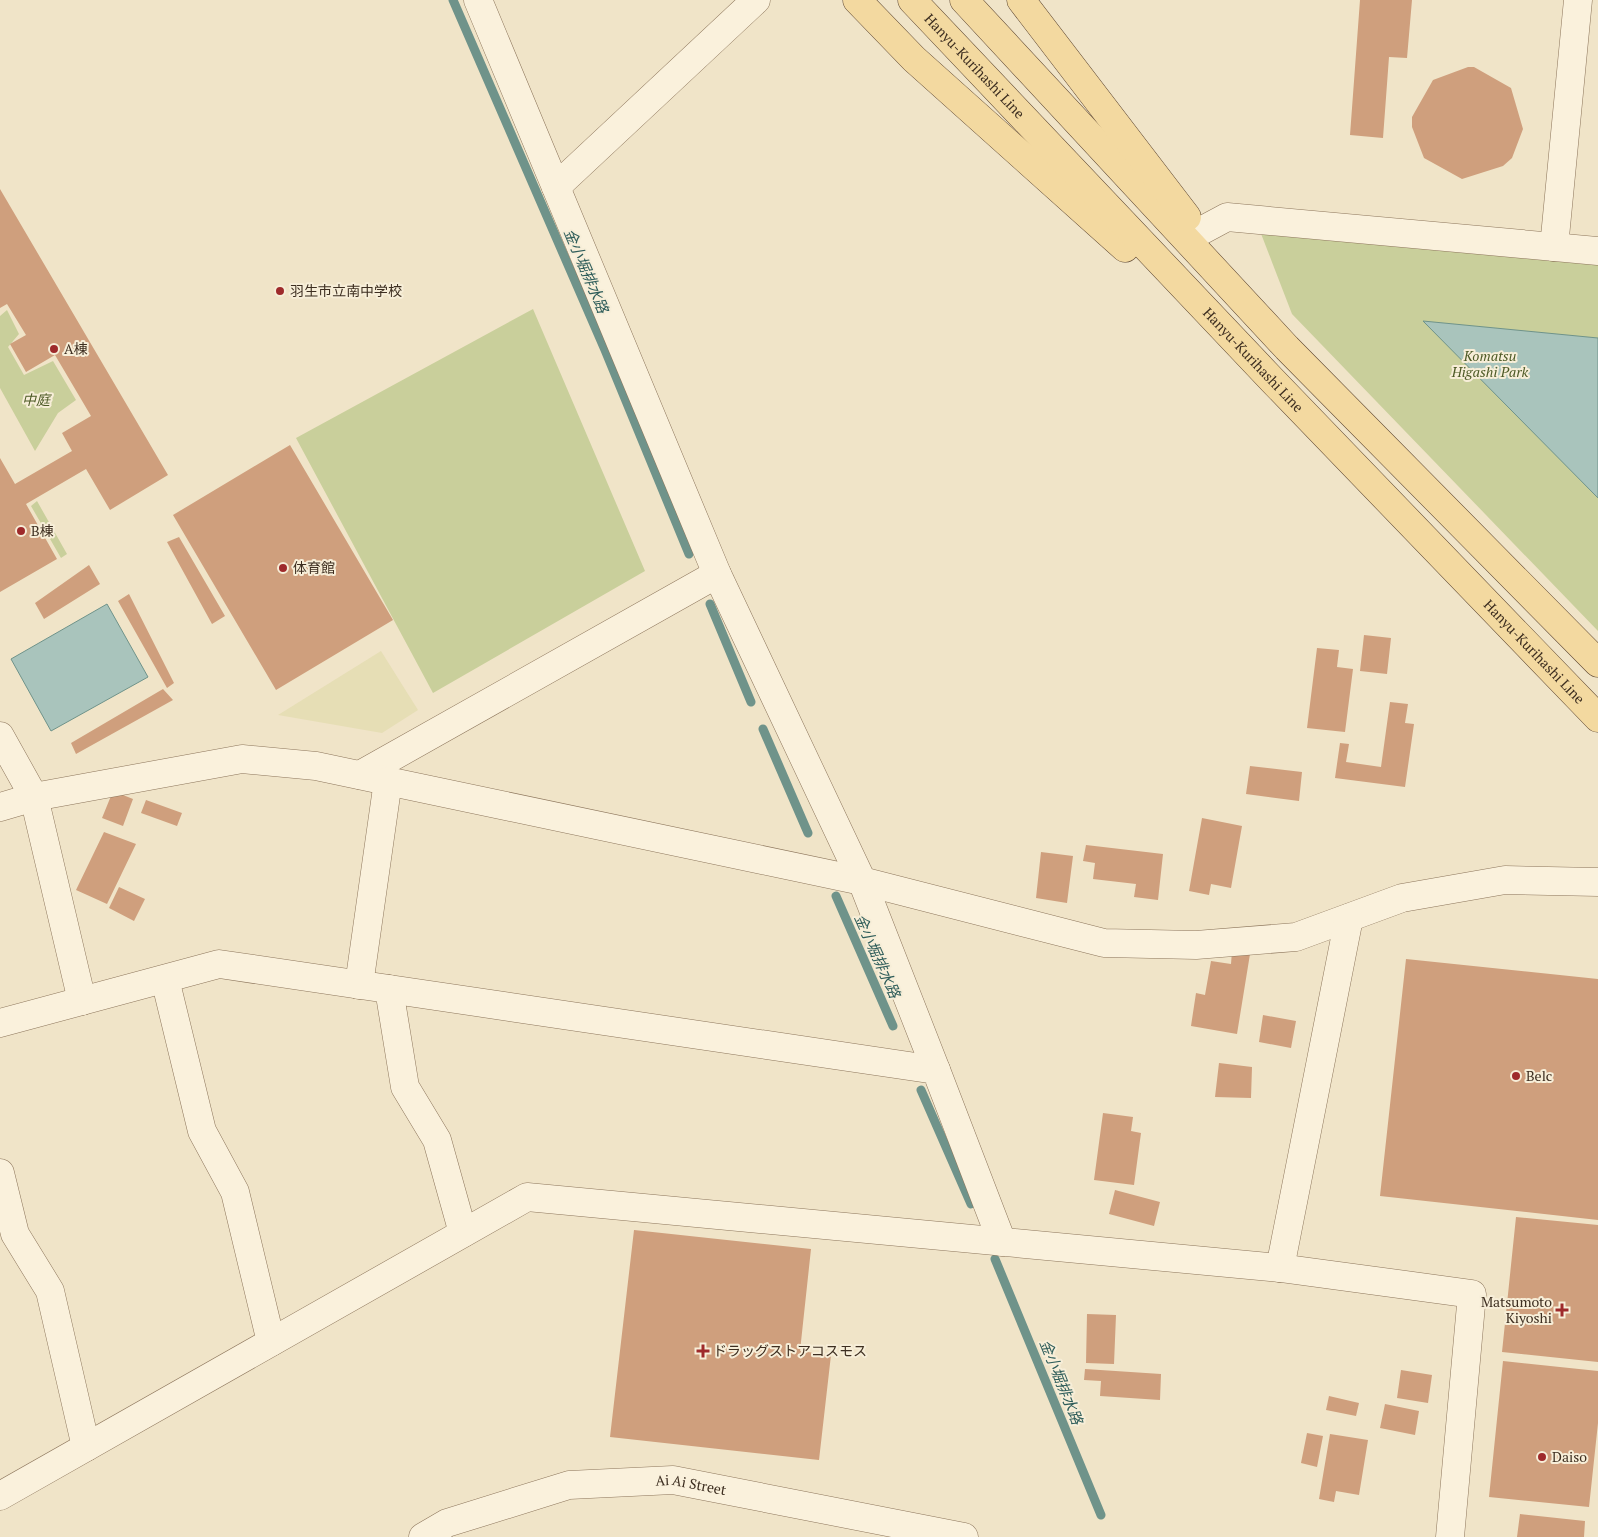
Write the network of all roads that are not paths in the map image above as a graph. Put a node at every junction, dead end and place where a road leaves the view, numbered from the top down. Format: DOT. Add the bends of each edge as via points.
graph roads {
  1 [pos="478,0"];
  2 [pos="756,0"];
  3 [pos="857,0"];
  4 [pos="912,0"];
  5 [pos="964,0"];
  6 [pos="1021,0"];
  7 [pos="1578,0"];
  8 [pos="556,187"];
  9 [pos="1199,232"];
  10 [pos="1554,247"];
  11 [pos="1598,251"];
  12 [pos="1287,348"];
  13 [pos="1273,381"];
  14 [pos="717,574"];
  15 [pos="1598,663"];
  16 [pos="1598,718"];
  17 [pos="0,736"];
  18 [pos="360,776"];
  19 [pos="388,781"];
  20 [pos="34,797"];
  21 [pos="0,808"];
  22 [pos="862,881"];
  23 [pos="1598,882"];
  24 [pos="1348,918"];
  25 [pos="165,978"];
  26 [pos="358,984"];
  27 [pos="389,989"];
  28 [pos="82,1000"];
  29 [pos="0,1023"];
  30 [pos="936,1070"];
  31 [pos="0,1173"];
  32 [pos="463,1233"];
  33 [pos="1002,1242"];
  34 [pos="1280,1268"];
  35 [pos="271,1342"];
  36 [pos="86,1447"];
  37 [pos="0,1496"];
  38 [pos="450,1530"];
  39 [pos="423,1537"];
  40 [pos="964,1537"];
  41 [pos="1450,1537"];
  1 -- 8 [label="street"];
  2 -- 8 [label="street"];
  3 -- 13 [label="main road" via="914,59"];
  4 -- 13 [label="main road, Hanyu-Kurihashi Line"];
  5 -- 12 [label="main road"];
  6 -- 9 [label="main road"];
  7 -- 10 [label="street"];
  8 -- 14 [label="street"];
  9 -- 10 [label="street" via="1227,217"];
  9 -- 12 [label="main road"];
  10 -- 11 [label="street"];
  12 -- 15 [label="main road"];
  13 -- 16 [label="main road, Hanyu-Kurihashi Line"];
  14 -- 18 [label="street"];
  14 -- 22 [label="street"];
  17 -- 20 [label="street"];
  18 -- 19 [label="street"];
  18 -- 20 [label="street" via="316,766 242,759"];
  19 -- 22 [label="street"];
  19 -- 26 [label="street"];
  20 -- 21 [label="street"];
  20 -- 28 [label="street"];
  22 -- 24 [label="street" via="1104,943 1196,945 1296,937"];
  22 -- 30 [label="street"];
  23 -- 24 [label="street" via="1505,880 1402,898"];
  24 -- 34 [label="street"];
  25 -- 26 [label="street" via="219,964"];
  25 -- 28 [label="street"];
  25 -- 35 [label="street" via="202,1131 235,1192"];
  26 -- 27 [label="street"];
  27 -- 30 [label="street"];
  27 -- 32 [label="street" via="405,1087 437,1140"];
  28 -- 29 [label="street"];
  30 -- 33 [label="street"];
  31 -- 36 [label="street" via="15,1234 50,1291"];
  32 -- 33 [label="street" via="527,1197"];
  32 -- 35 [label="street"];
  33 -- 34 [label="street"];
  34 -- 41 [label="street" via="1472,1294"];
  35 -- 36 [label="street"];
  36 -- 37 [label="street"];
  38 -- 39 [label="street, Ai Ai Street"];
  38 -- 40 [label="street, Ai Ai Street" via="569,1485 674,1480"];
}
